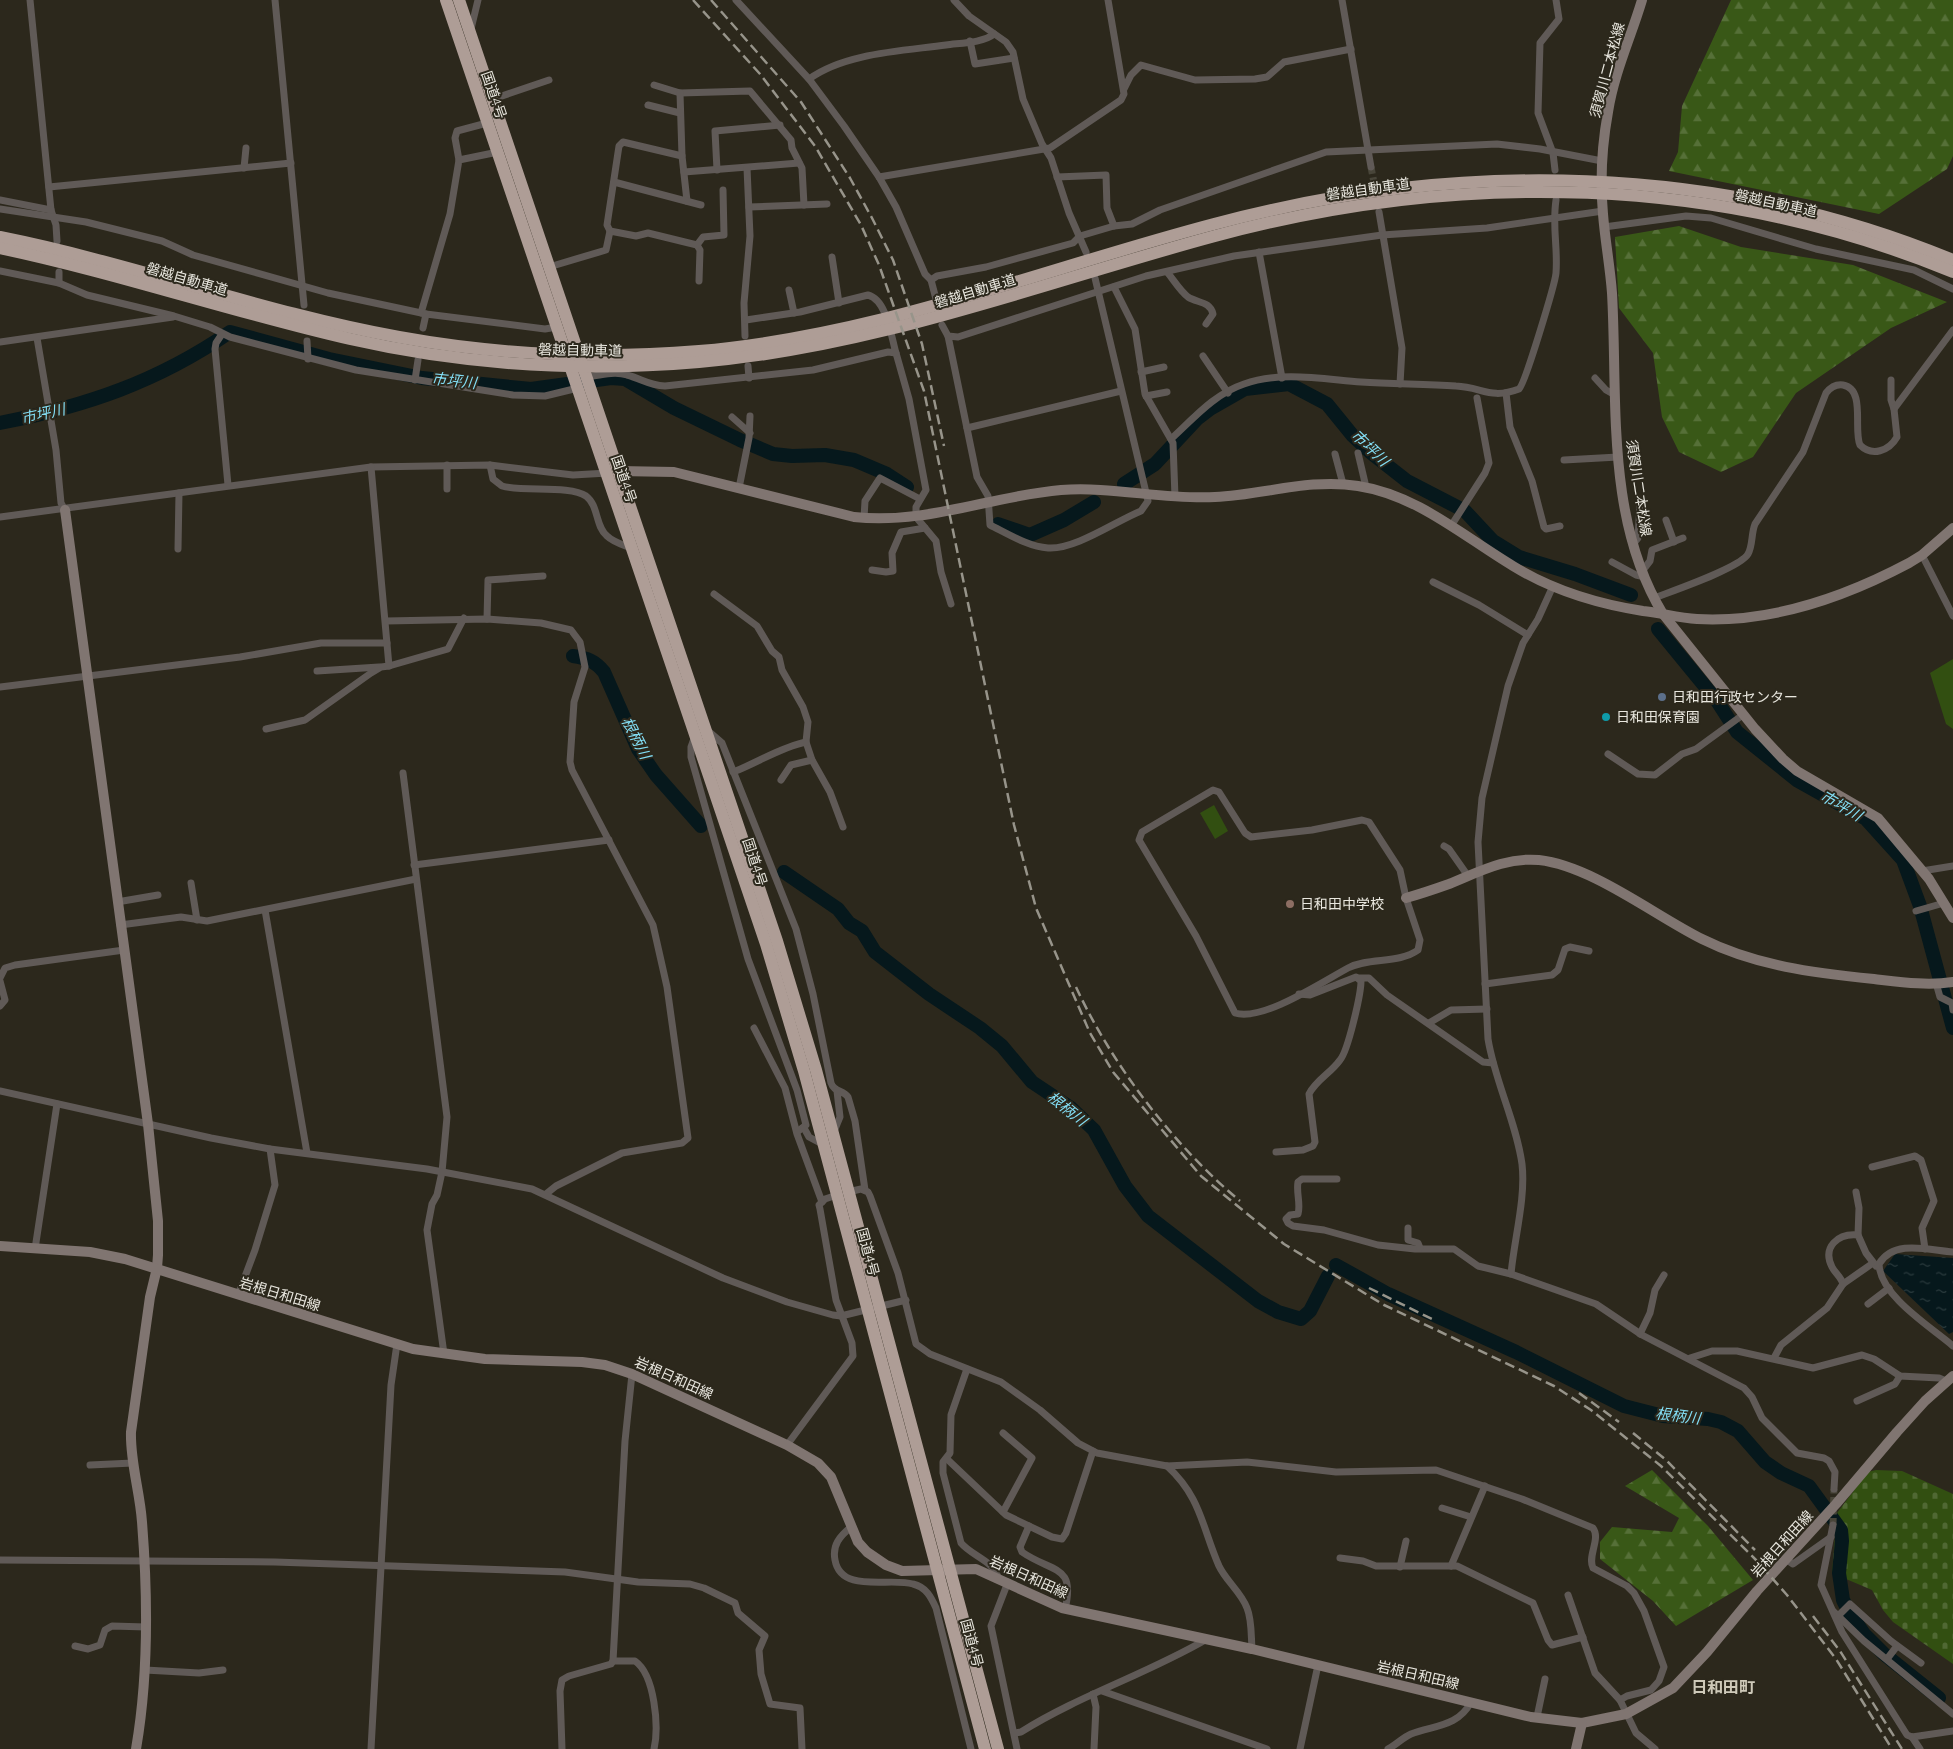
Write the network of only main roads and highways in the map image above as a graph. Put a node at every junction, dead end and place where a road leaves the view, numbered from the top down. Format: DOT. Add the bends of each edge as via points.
graph roads {
  1 [pos="446,0"];
  2 [pos="460,0"];
  3 [pos="1642,0"];
  4 [pos="1612,188"];
  5 [pos="0,237"];
  6 [pos="0,248"];
  7 [pos="1953,260"];
  8 [pos="1953,272"];
  9 [pos="553,360"];
  10 [pos="619,471"];
  11 [pos="65,510"];
  12 [pos="1953,528"];
  13 [pos="1663,614"];
  14 [pos="701,732"];
  15 [pos="1406,898"];
  16 [pos="1953,918"];
  17 [pos="1953,982"];
  18 [pos="843,1194"];
  19 [pos="0,1246"];
  20 [pos="157,1268"];
  21 [pos="1949,1379"];
  22 [pos="950,1570"];
  23 [pos="936,1571"];
  24 [pos="1582,1723"];
  25 [pos="136,1749"];
  26 [pos="985,1749"];
  27 [pos="998,1749"];
  28 [pos="1576,1749"];
  1 -- 14 [label="highway, 国道4号" via="631,548"];
  2 -- 10 [label="highway, 国道4号"];
  3 -- 13 [label="main road, 須賀川二本松線" via="1608,111 1602,161 1603,211 1612,292 1618,457 1634,543"];
  4 -- 7 [label="highway, 磐越自動車道" via="1687,189 1771,204 1875,232"];
  4 -- 8 [label="highway, 磐越自動車道" via="1770,215 1874,244"];
  4 -- 9 [label="highway, 磐越自動車道" via="1476,181 1379,190 1215,224 937,312 882,326 656,360"];
  5 -- 9 [label="highway, 磐越自動車道" via="72,252 294,313 399,338"];
  6 -- 9 [label="highway, 磐越自動車道" via="135,280 349,339 450,357"];
  10 -- 13 [label="main road" via="669,471 882,520 1062,490 1217,497 1312,485 1366,487 1411,501 1519,569 1553,586 1602,602"];
  10 -- 14 [label="highway, 国道4号"];
  11 -- 20 [label="main road" via="148,1124 158,1222"];
  12 -- 13 [label="main road" via="1922,555 1895,571 1795,608 1720,619"];
  13 -- 16 [label="main road, 須賀川二本松線" via="1783,760 1878,818 1922,870"];
  14 -- 18 [label="highway, 国道4号" via="824,1146"];
  14 -- 18 [label="highway, 国道4号" via="777,941 833,1134"];
  15 -- 17 [label="main road" via="1494,864 1539,860 1565,866 1596,879 1702,939 1742,956 1822,974"];
  18 -- 22 [label="highway, 国道4号"];
  18 -- 23 [label="highway, 国道4号"];
  19 -- 20 [label="main road, 岩根日和田線" via="104,1254"];
  20 -- 23 [label="main road, 岩根日和田線" via="397,1344 485,1359 582,1362 632,1374 813,1459 828,1473 858,1542 867,1552 886,1566 902,1571"];
  20 -- 25 [label="main road" via="132,1419 131,1444 141,1505 146,1627 144,1700"];
  21 -- 24 [label="main road, 岩根日和田線" via="1897,1432 1673,1688 1626,1714"];
  22 -- 23 [label="main road, 岩根日和田線"];
  22 -- 24 [label="main road, 岩根日和田線" via="976,1569 1065,1609 1252,1649 1537,1717"];
  22 -- 27 [label="highway, 国道4号"];
  23 -- 26 [label="highway, 国道4号"];
  24 -- 28 [label="main road"];
}
